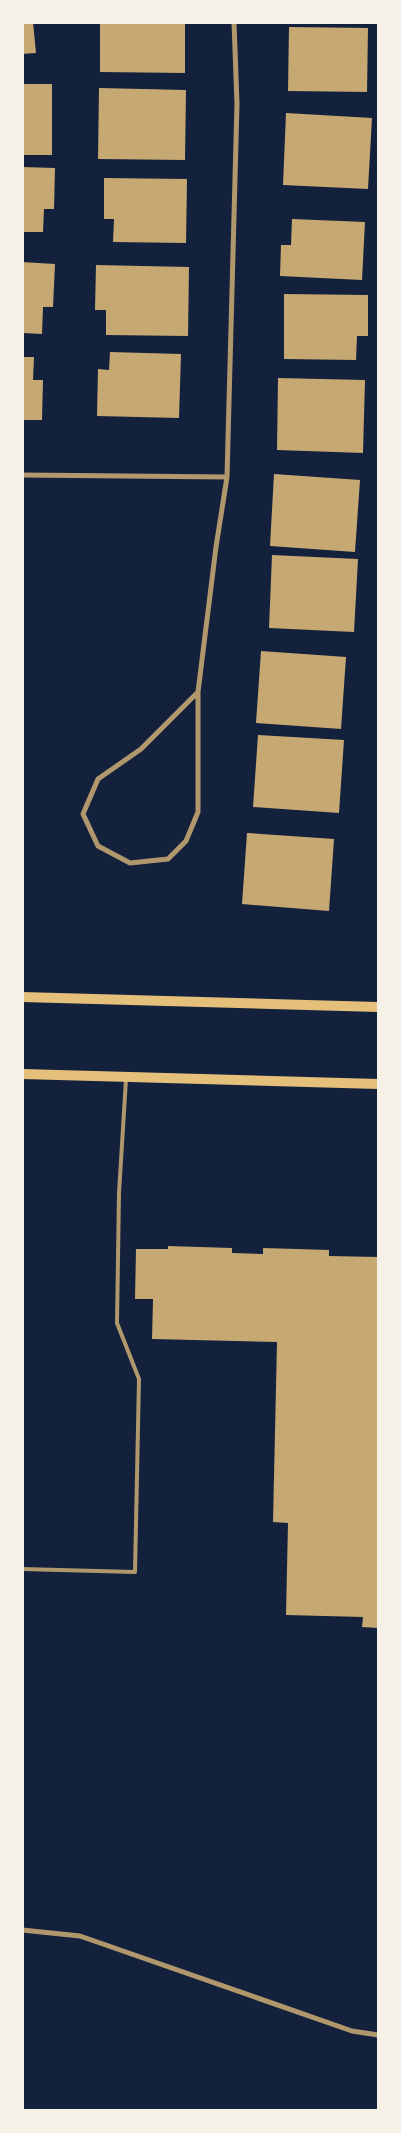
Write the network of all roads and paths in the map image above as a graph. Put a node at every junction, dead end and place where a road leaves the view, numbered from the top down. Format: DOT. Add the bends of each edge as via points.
graph roads {
  1 [pos="234,22"];
  2 [pos="22,475"];
  3 [pos="228,477"];
  4 [pos="198,692"];
  5 [pos="22,997"];
  6 [pos="378,1007"];
  7 [pos="22,1074"];
  8 [pos="126,1077"];
  9 [pos="378,1084"];
  10 [pos="22,1569"];
  11 [pos="22,1930"];
  12 [pos="378,2035"];
  1 -- 3 [label="street" via="236,104"];
  2 -- 3 [label="street"];
  3 -- 4 [label="street"];
  4 -- 4 [label="street" via="141,749 98,779 83,814 98,846 130,862 168,859 186,841 198,812"];
  5 -- 6 [label="main road"];
  7 -- 8 [label="main road"];
  8 -- 9 [label="main road"];
  8 -- 10 [label="lane" via="119,1193 117,1323 139,1379 135,1572"];
  11 -- 12 [label="street" via="80,1936 352,2030"];
}
